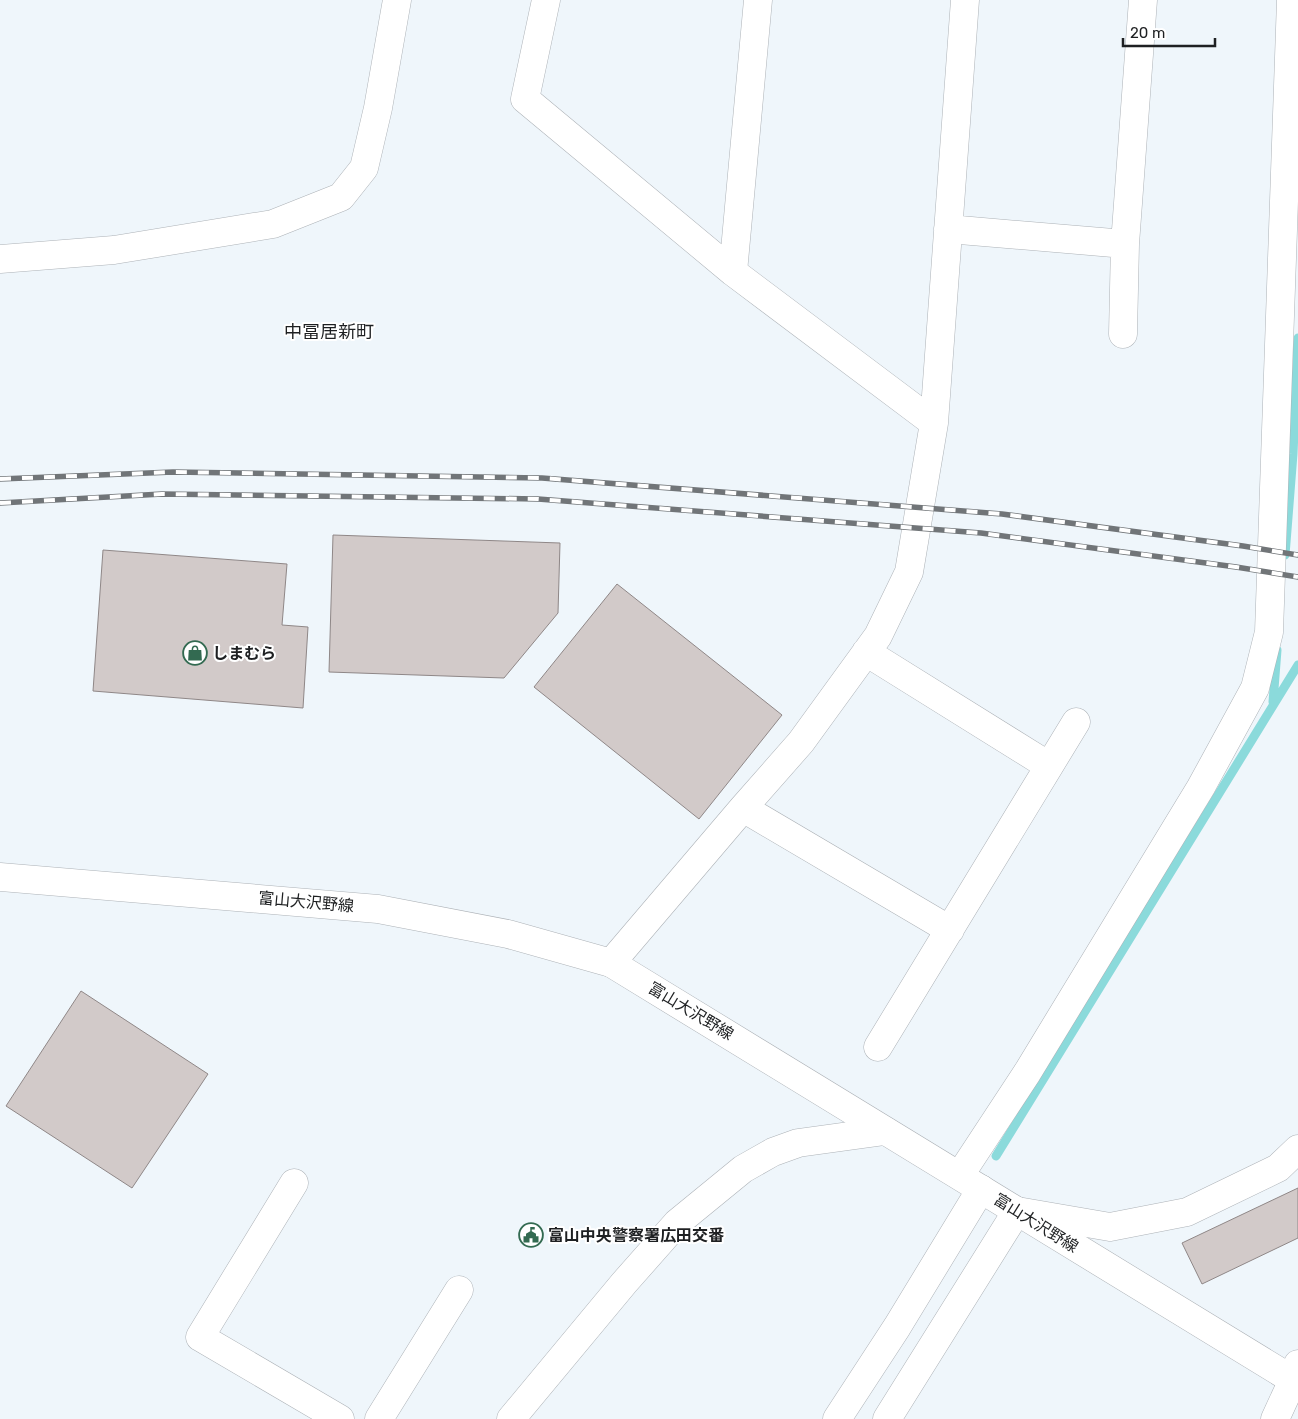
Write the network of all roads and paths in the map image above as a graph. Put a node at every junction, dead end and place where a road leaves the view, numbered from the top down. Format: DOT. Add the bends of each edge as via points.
graph roads {
  1 [pos="397,0"];
  2 [pos="546,0"];
  3 [pos="758,0"];
  4 [pos="965,0"];
  5 [pos="1143,0"];
  6 [pos="1292,0"];
  7 [pos="948,229"];
  8 [pos="1125,244"];
  9 [pos="0,259"];
  10 [pos="733,272"];
  11 [pos="1122,334"];
  12 [pos="934,423"];
  13 [pos="866,652"];
  14 [pos="1076,722"];
  15 [pos="1049,766"];
  16 [pos="743,808"];
  17 [pos="0,877"];
  18 [pos="950,930"];
  19 [pos="611,963"];
  20 [pos="878,1046"];
  21 [pos="885,1131"];
  22 [pos="1298,1149"];
  23 [pos="970,1182"];
  24 [pos="294,1183"];
  25 [pos="1017,1211"];
  26 [pos="459,1290"];
  27 [pos="1296,1376"];
  28 [pos="340,1419"];
  29 [pos="379,1419"];
  30 [pos="511,1419"];
  31 [pos="836,1419"];
  32 [pos="887,1419"];
  33 [pos="1275,1419"];
  1 -- 9 [label="street" via="364,168 340,197 273,224 114,250"];
  2 -- 10 [label="street" via="525,100"];
  3 -- 10 [label="street"];
  4 -- 7 [label="street"];
  5 -- 8 [label="street"];
  6 -- 23 [label="street" via="1269,632 1255,688 1196,796 1027,1073"];
  7 -- 8 [label="street"];
  7 -- 12 [label="street"];
  8 -- 11 [label="street"];
  10 -- 12 [label="street"];
  12 -- 13 [label="street" via="909,572 878,636"];
  13 -- 15 [label="street"];
  13 -- 16 [label="street" via="801,742"];
  14 -- 15 [label="street"];
  15 -- 18 [label="street"];
  16 -- 18 [label="street"];
  16 -- 19 [label="street"];
  17 -- 19 [label="street, 富山大沢野線" via="378,909 508,934"];
  18 -- 20 [label="street"];
  19 -- 21 [label="street, 富山大沢野線"];
  21 -- 23 [label="street, 富山大沢野線"];
  21 -- 30 [label="street" via="798,1143 773,1152 743,1169 677,1223"];
  22 -- 25 [label="street" via="1278,1168 1187,1212 1110,1227"];
  23 -- 25 [label="street, 富山大沢野線"];
  23 -- 31 [label="street" via="897,1327"];
  24 -- 28 [label="street" via="200,1337"];
  25 -- 27 [label="street, 富山大沢野線"];
  25 -- 32 [label="street"];
  26 -- 29 [label="street"];
  27 -- 33 [label="street"];
}
